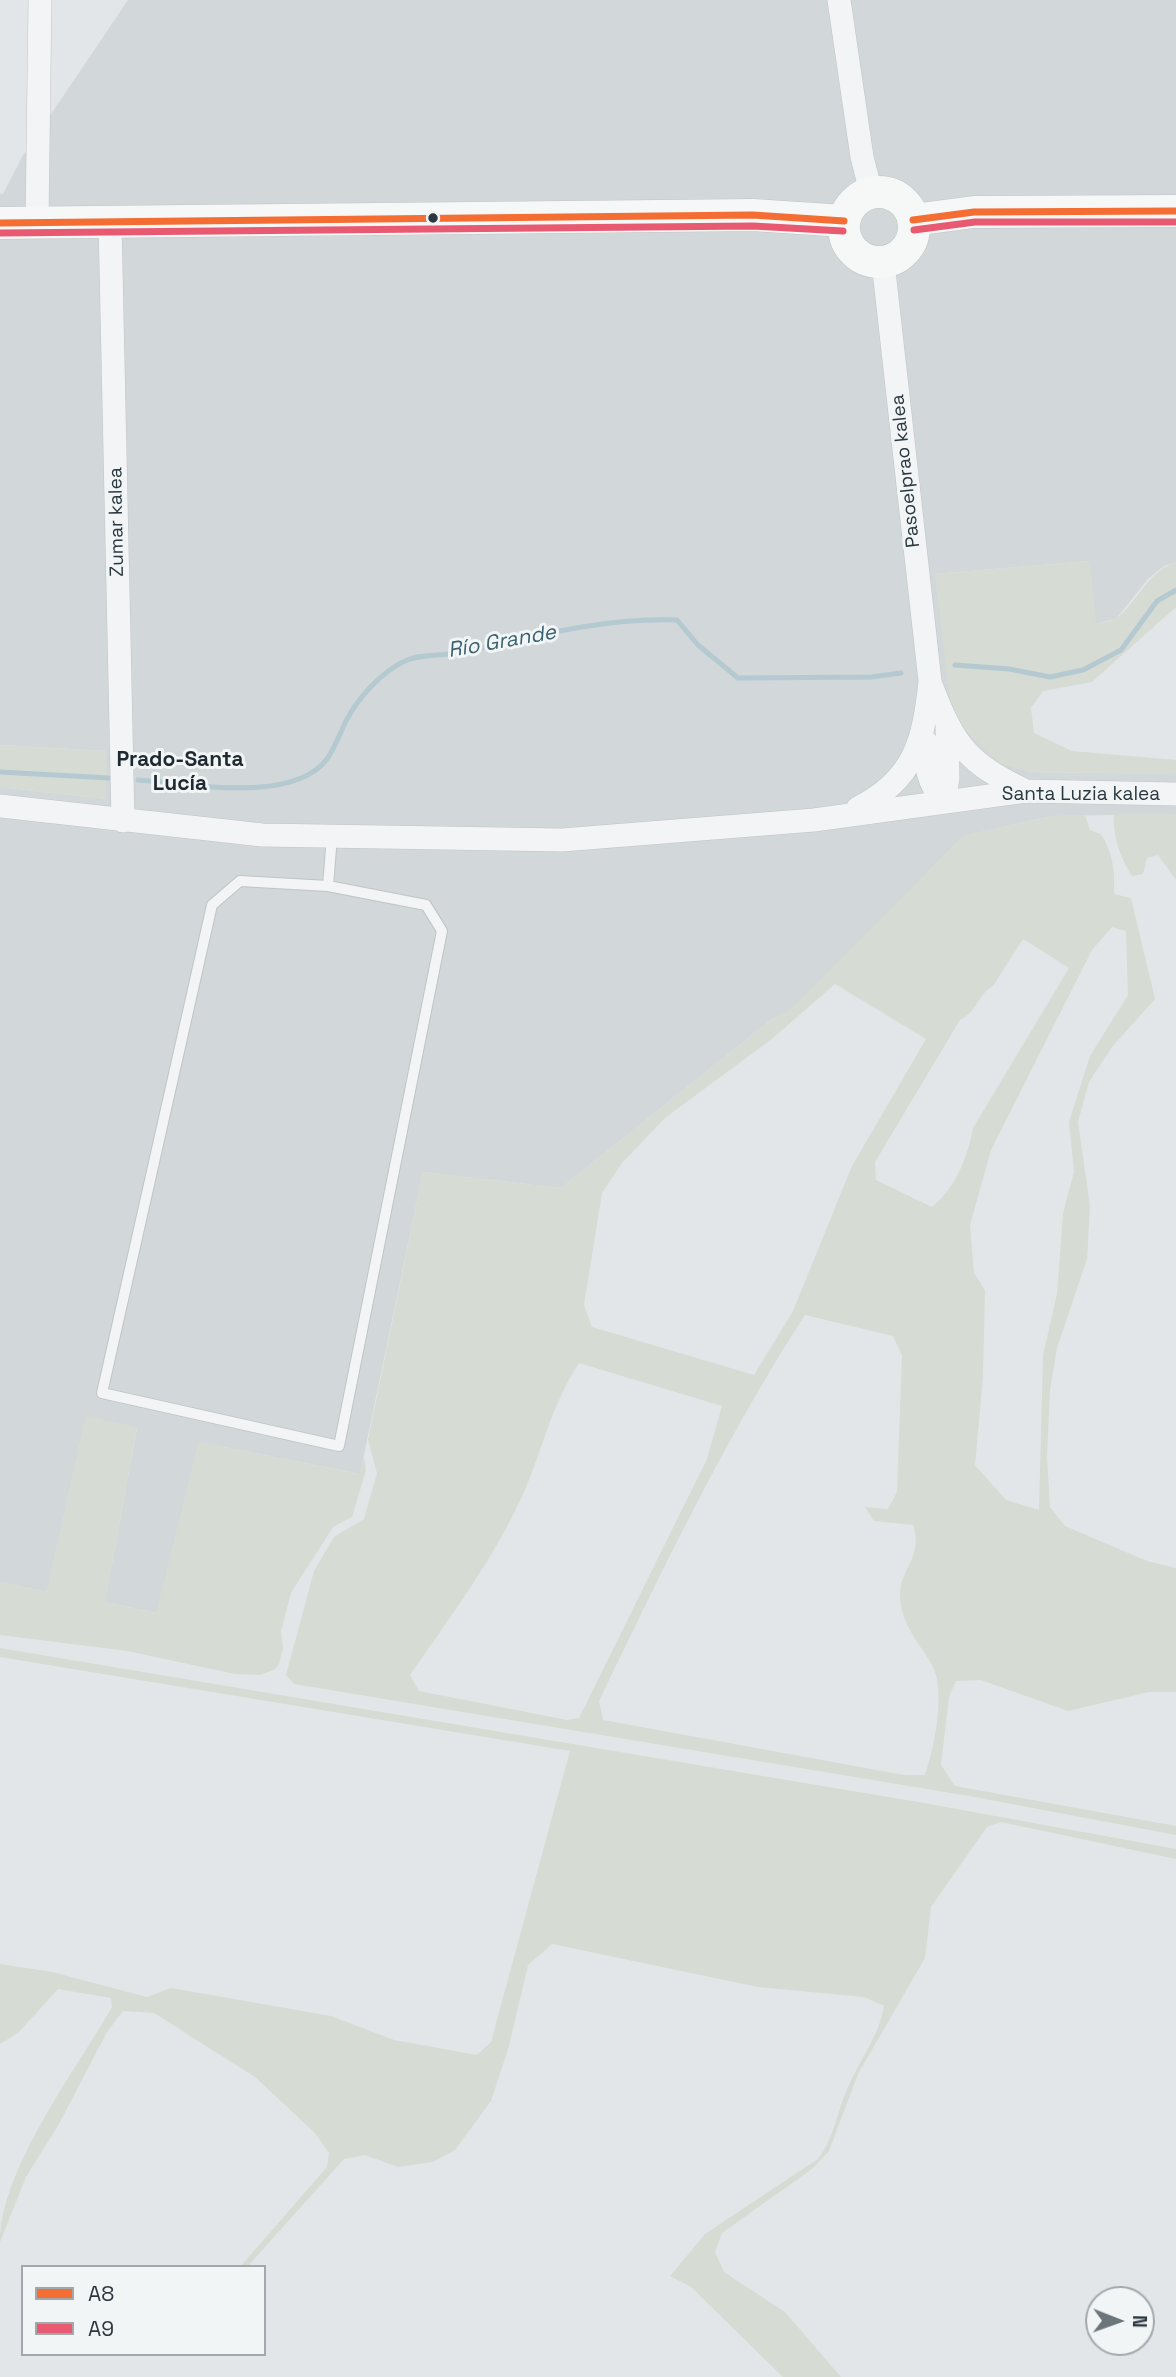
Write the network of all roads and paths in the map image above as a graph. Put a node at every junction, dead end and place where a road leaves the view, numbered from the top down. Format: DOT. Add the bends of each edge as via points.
graph roads {
  1 [pos="40,0"];
  2 [pos="839,0"];
  3 [pos="871,192"];
  4 [pos="1176,211"];
  5 [pos="913,220"];
  6 [pos="844,221"];
  7 [pos="110,222"];
  8 [pos="0,223"];
  9 [pos="37,223"];
  10 [pos="883,262"];
  11 [pos="936,728"];
  12 [pos="1026,791"];
  13 [pos="1176,794"];
  14 [pos="944,802"];
  15 [pos="0,806"];
  16 [pos="845,815"];
  17 [pos="124,821"];
  18 [pos="332,836"];
  19 [pos="328,886"];
  1 -- 9 [label="street"];
  2 -- 3 [label="street"];
  3 -- 5 [label="main road" via="893,195"];
  3 -- 6 [label="main road" via="849,208"];
  4 -- 5 [label="main road" via="974,212"];
  5 -- 10 [label="main road" via="910,243"];
  6 -- 7 [label="main road" via="753,215"];
  6 -- 10 [label="main road" via="845,237 853,251 867,260"];
  7 -- 9 [label="main road"];
  7 -- 17 [label="street, Zumar kalea"];
  8 -- 9 [label="main road"];
  10 -- 11 [label="street, Pasoelprao kalea"];
  11 -- 12 [label="street" via="993,776"];
  11 -- 14 [label="street" via="948,778"];
  11 -- 16 [label="street" via="881,797"];
  12 -- 13 [label="street, Santa Luzia kalea"];
  12 -- 14 [label="street, Santa Luzia kalea"];
  14 -- 16 [label="street, Santa Luzia kalea"];
  15 -- 17 [label="street, Santa Luzia kalea"];
  16 -- 18 [label="street, Santa Luzia kalea" via="562,840"];
  17 -- 18 [label="street, Santa Luzia kalea" via="262,835"];
  18 -- 19 [label="lane"];
  19 -- 19 [label="lane" via="426,905 442,931 339,1446 102,1393 212,905 240,881"];
}
